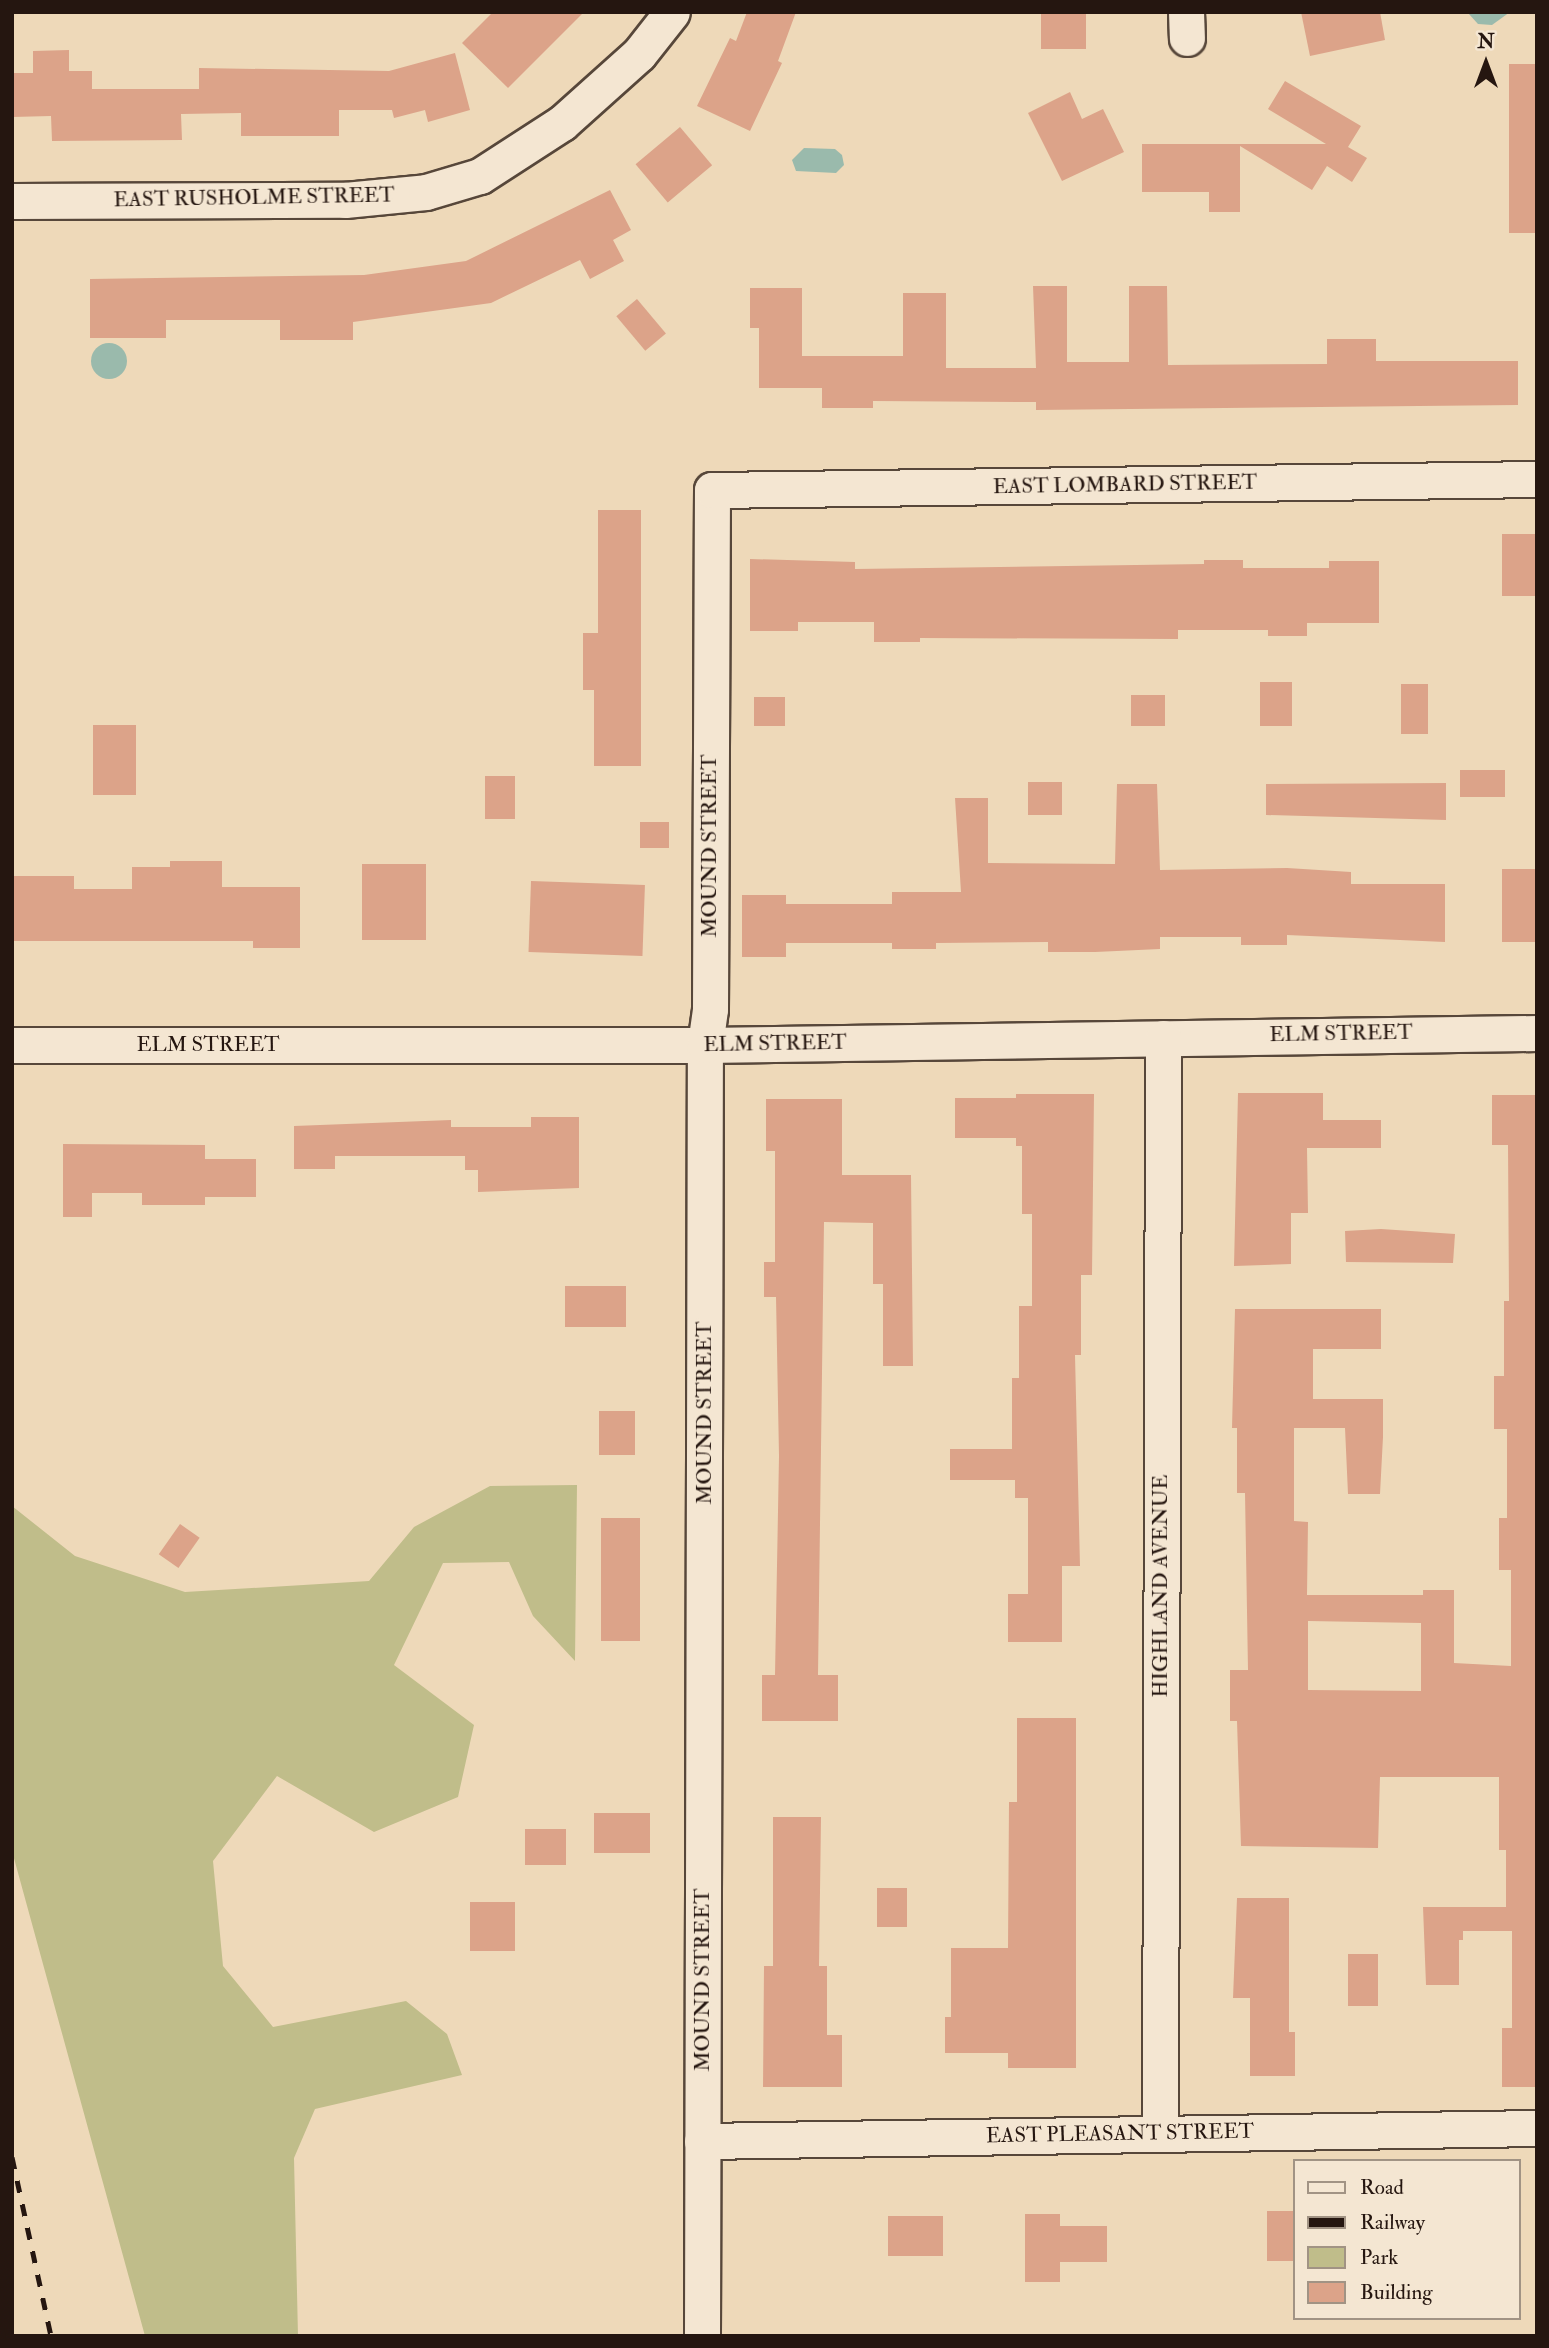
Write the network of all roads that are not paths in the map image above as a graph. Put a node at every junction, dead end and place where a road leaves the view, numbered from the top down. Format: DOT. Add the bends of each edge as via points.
graph roads {
  1 [pos="672,12"];
  2 [pos="12,201"];
  3 [pos="1537,480"];
  4 [pos="712,490"];
  5 [pos="1537,1032"];
  6 [pos="1163,1038"];
  7 [pos="12,1045"];
  8 [pos="705,1045"];
  9 [pos="1537,2128"];
  10 [pos="1160,2133"];
  11 [pos="702,2141"];
  12 [pos="702,2336"];
  1 -- 2 [label="street, EAST RUSHOLME STREET" via="639,54 562,122 480,176 426,192 345,200"];
  3 -- 4 [label="street, EAST LOMBARD STREET"];
  4 -- 8 [label="street, MOUND STREET" via="710,1009"];
  5 -- 6 [label="street, ELM STREET"];
  6 -- 8 [label="street, ELM STREET"];
  6 -- 10 [label="street, HIGHLAND AVENUE"];
  7 -- 8 [label="street, ELM STREET"];
  8 -- 11 [label="street, MOUND STREET"];
  9 -- 10 [label="street, EAST PLEASANT STREET"];
  10 -- 11 [label="street, EAST PLEASANT STREET"];
  11 -- 12 [label="street, MOUND STREET"];
}
